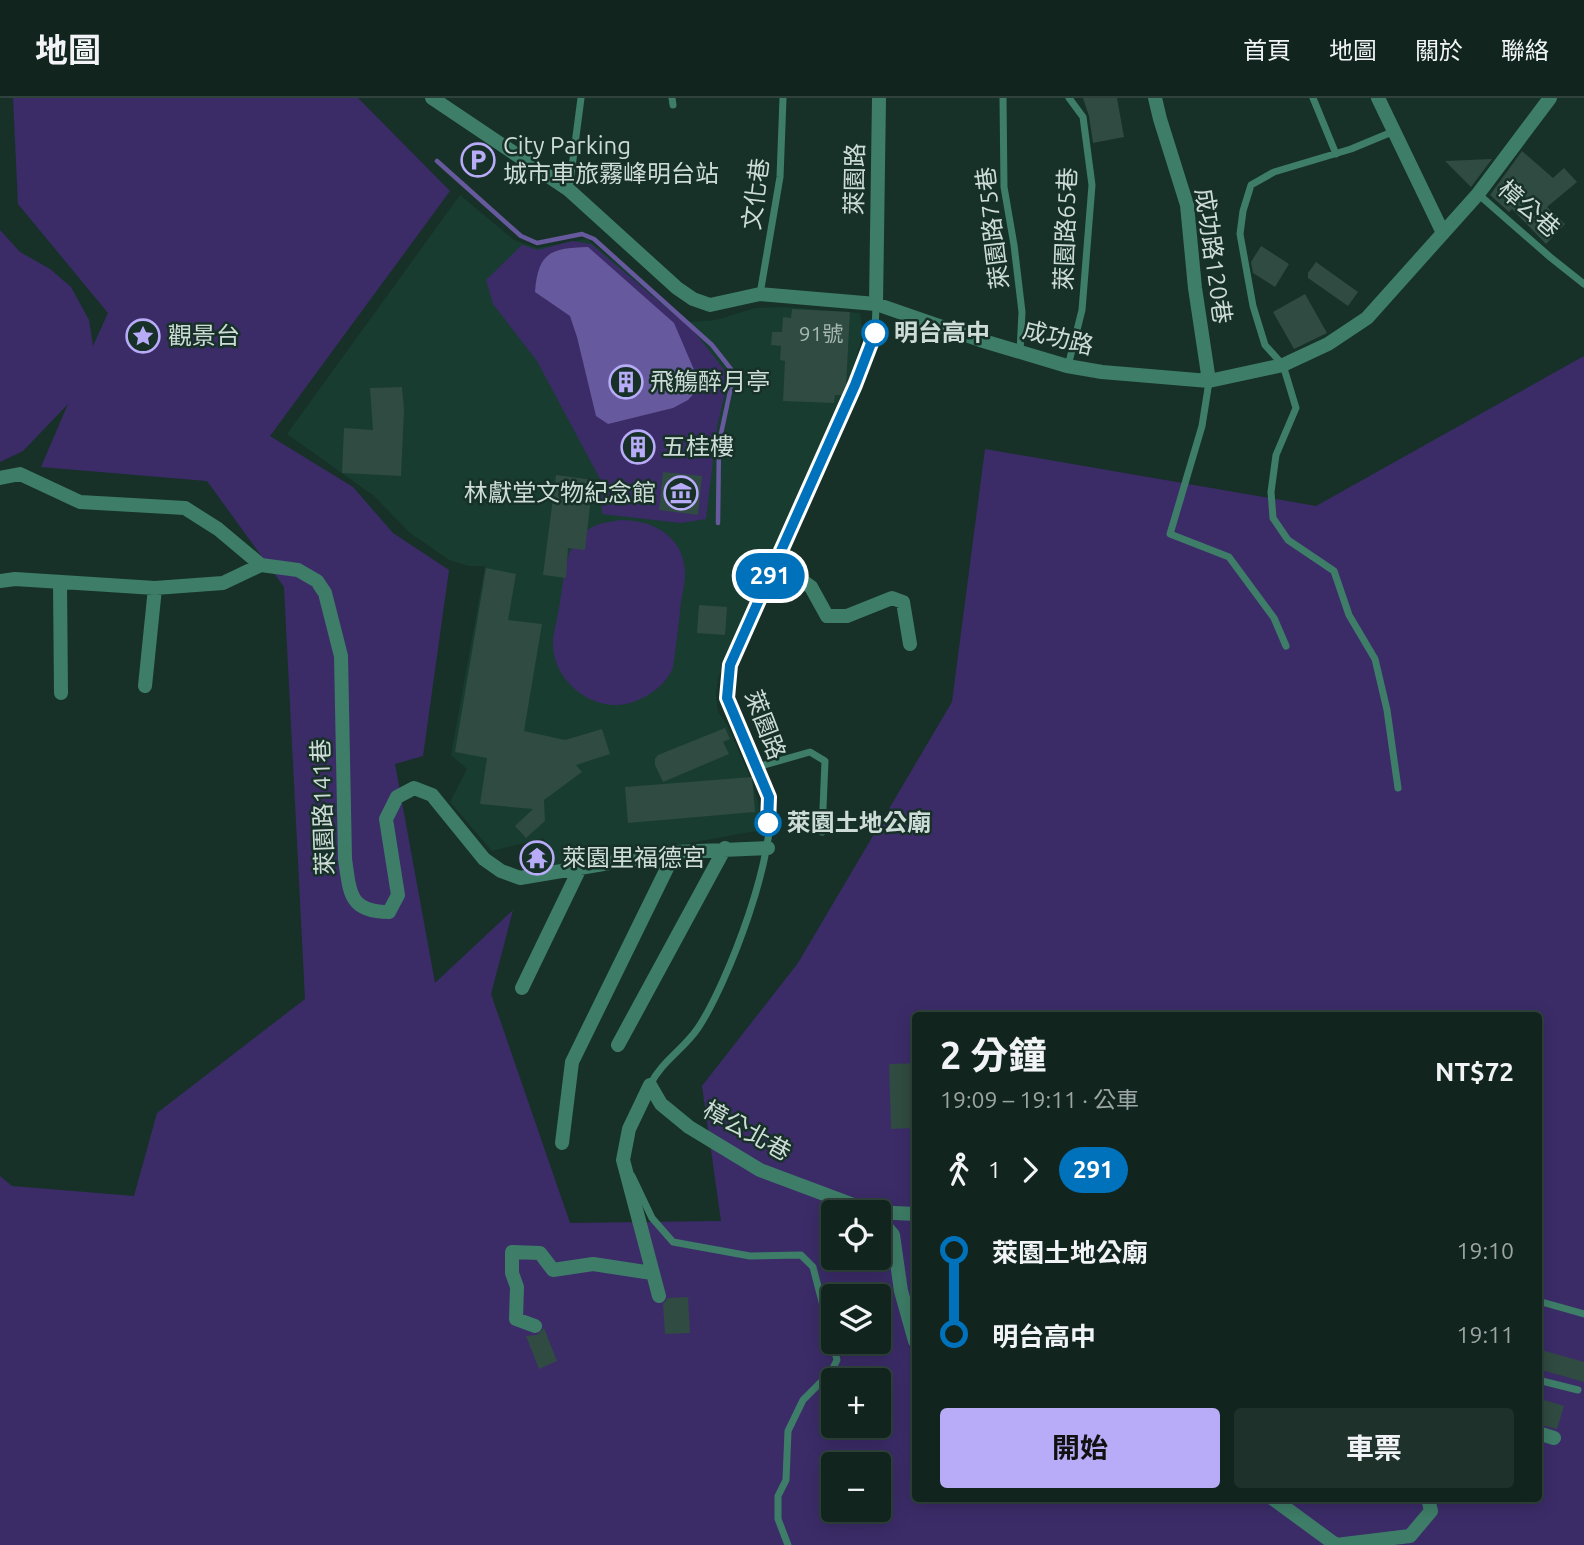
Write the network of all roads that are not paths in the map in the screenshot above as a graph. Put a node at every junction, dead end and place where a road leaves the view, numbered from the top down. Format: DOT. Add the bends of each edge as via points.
graph roads {
  1 [pos="432,98"];
  2 [pos="581,98"];
  3 [pos="783,98"];
  4 [pos="879,98"];
  5 [pos="1003,98"];
  6 [pos="1069,98"];
  7 [pos="1155,98"];
  8 [pos="1313,98"];
  9 [pos="1378,98"];
  10 [pos="1550,98"];
  11 [pos="1392,132"];
  12 [pos="1336,153"];
  13 [pos="569,190"];
  14 [pos="1478,194"];
  15 [pos="1443,233"];
  16 [pos="1584,284"];
  17 [pos="761,294"];
  18 [pos="876,304"];
  19 [pos="1020,353"];
  20 [pos="1283,365"];
  21 [pos="1068,366"];
  22 [pos="1209,381"];
  23 [pos="0,478"];
  24 [pos="776,562"];
  25 [pos="261,565"];
  26 [pos="0,581"];
  27 [pos="60,583"];
  28 [pos="155,588"];
  29 [pos="910,644"];
  30 [pos="1286,646"];
  31 [pos="145,686"];
  32 [pos="61,693"];
  33 [pos="757,768"];
  34 [pos="1398,788"];
  35 [pos="822,832"];
  36 [pos="725,848"];
  37 [pos="768,848"];
  38 [pos="675,852"];
  39 [pos="580,868"];
  40 [pos="522,988"];
  41 [pos="618,1045"];
  42 [pos="650,1085"];
  43 [pos="562,1143"];
  44 [pos="622,1160"];
  45 [pos="839,1200"];
  46 [pos="891,1214"];
  47 [pos="912,1214"];
  48 [pos="891,1233"];
  49 [pos="652,1273"];
  50 [pos="659,1296"];
  51 [pos="1542,1302"];
  52 [pos="1584,1314"];
  53 [pos="535,1326"];
  54 [pos="912,1330"];
  55 [pos="1542,1381"];
  56 [pos="1578,1390"];
  57 [pos="1542,1434"];
  58 [pos="1554,1438"];
  59 [pos="1277,1502"];
  60 [pos="1429,1502"];
  61 [pos="788,1545"];
  62 [pos="1336,1545"];
  1 -- 13 [label="street, 成功路"];
  2 -- 13 [label="lane"];
  3 -- 17 [label="lane, 文化巷" via="780,177"];
  4 -- 18 [label="street, 萊園路"];
  5 -- 19 [label="lane, 萊園路75巷" via="1004,187 1022,312"];
  6 -- 21 [label="lane, 萊園路65巷" via="1083,117 1092,185 1082,310"];
  7 -- 22 [label="street, 成功路120巷" via="1187,205"];
  8 -- 12 [label="lane"];
  9 -- 11 [label="street"];
  10 -- 14 [label="street, 成功路"];
  11 -- 12 [label="lane"];
  11 -- 15 [label="street"];
  12 -- 20 [label="lane" via="1275,172 1251,185 1243,211 1240,233 1253,306 1265,345"];
  13 -- 17 [label="street, 成功路" via="693,299 710,305"];
  14 -- 15 [label="street, 成功路"];
  14 -- 16 [label="lane, 樟公巷"];
  15 -- 20 [label="street, 成功路" via="1367,318 1328,344"];
  17 -- 18 [label="street, 成功路"];
  18 -- 19 [label="street, 成功路"];
  18 -- 24 [label="lane, 萊園路" via="875,334"];
  19 -- 21 [label="street, 成功路"];
  20 -- 22 [label="street, 成功路"];
  20 -- 34 [label="lane" via="1296,408 1276,455 1273,519 1288,540 1334,571 1349,615 1375,659"];
  21 -- 22 [label="street, 成功路"];
  22 -- 30 [label="lane" via="1202,426 1170,534 1229,557 1274,618"];
  23 -- 25 [label="street" via="20,474 80,502 185,508"];
  24 -- 29 [label="street" via="811,587 828,616 847,615 892,598 904,602"];
  24 -- 33 [label="lane, 萊園路" via="730,665 727,688 730,706"];
  25 -- 28 [label="street" via="223,583"];
  25 -- 39 [label="street, 萊園路141巷" via="298,570 317,581 325,593 341,656 345,859 355,902 370,912 389,912 398,895 386,819 397,797 414,788 432,795 484,859 501,871 520,878"];
  26 -- 27 [label="street"];
  27 -- 28 [label="street"];
  27 -- 32 [label="street"];
  28 -- 31 [label="street"];
  33 -- 35 [label="lane" via="810,752 825,761"];
  33 -- 37 [label="lane, 萊園路" via="769,797"];
  36 -- 37 [label="street, 萊園路141巷"];
  36 -- 38 [label="street, 萊園路141巷"];
  36 -- 41 [label="street"];
  37 -- 42 [label="lane, 萊園路" via="720,988 697,1030 658,1069"];
  38 -- 39 [label="street, 萊園路141巷"];
  38 -- 43 [label="street" via="572,1062"];
  39 -- 40 [label="street"];
  42 -- 44 [label="street, 萊園路" via="629,1129"];
  42 -- 45 [label="street, 樟公北巷" via="661,1104 689,1127 760,1170"];
  44 -- 49 [label="street, 萊園路"];
  44 -- 61 [label="lane" via="652,1218 673,1242 750,1256 801,1255 813,1267 837,1360 803,1400 788,1431 786,1480 778,1496 778,1519"];
  46 -- 47 [label="street"];
  48 -- 54 [label="street"];
  49 -- 50 [label="street, 萊園路"];
  49 -- 53 [label="street" via="593,1264 553,1270 540,1252 512,1252 516,1319"];
  51 -- 52 [label="lane"];
  55 -- 56 [label="lane"];
  57 -- 58 [label="street"];
  59 -- 62 [label="street"];
  60 -- 62 [label="street" via="1431,1511 1410,1536"];
}
